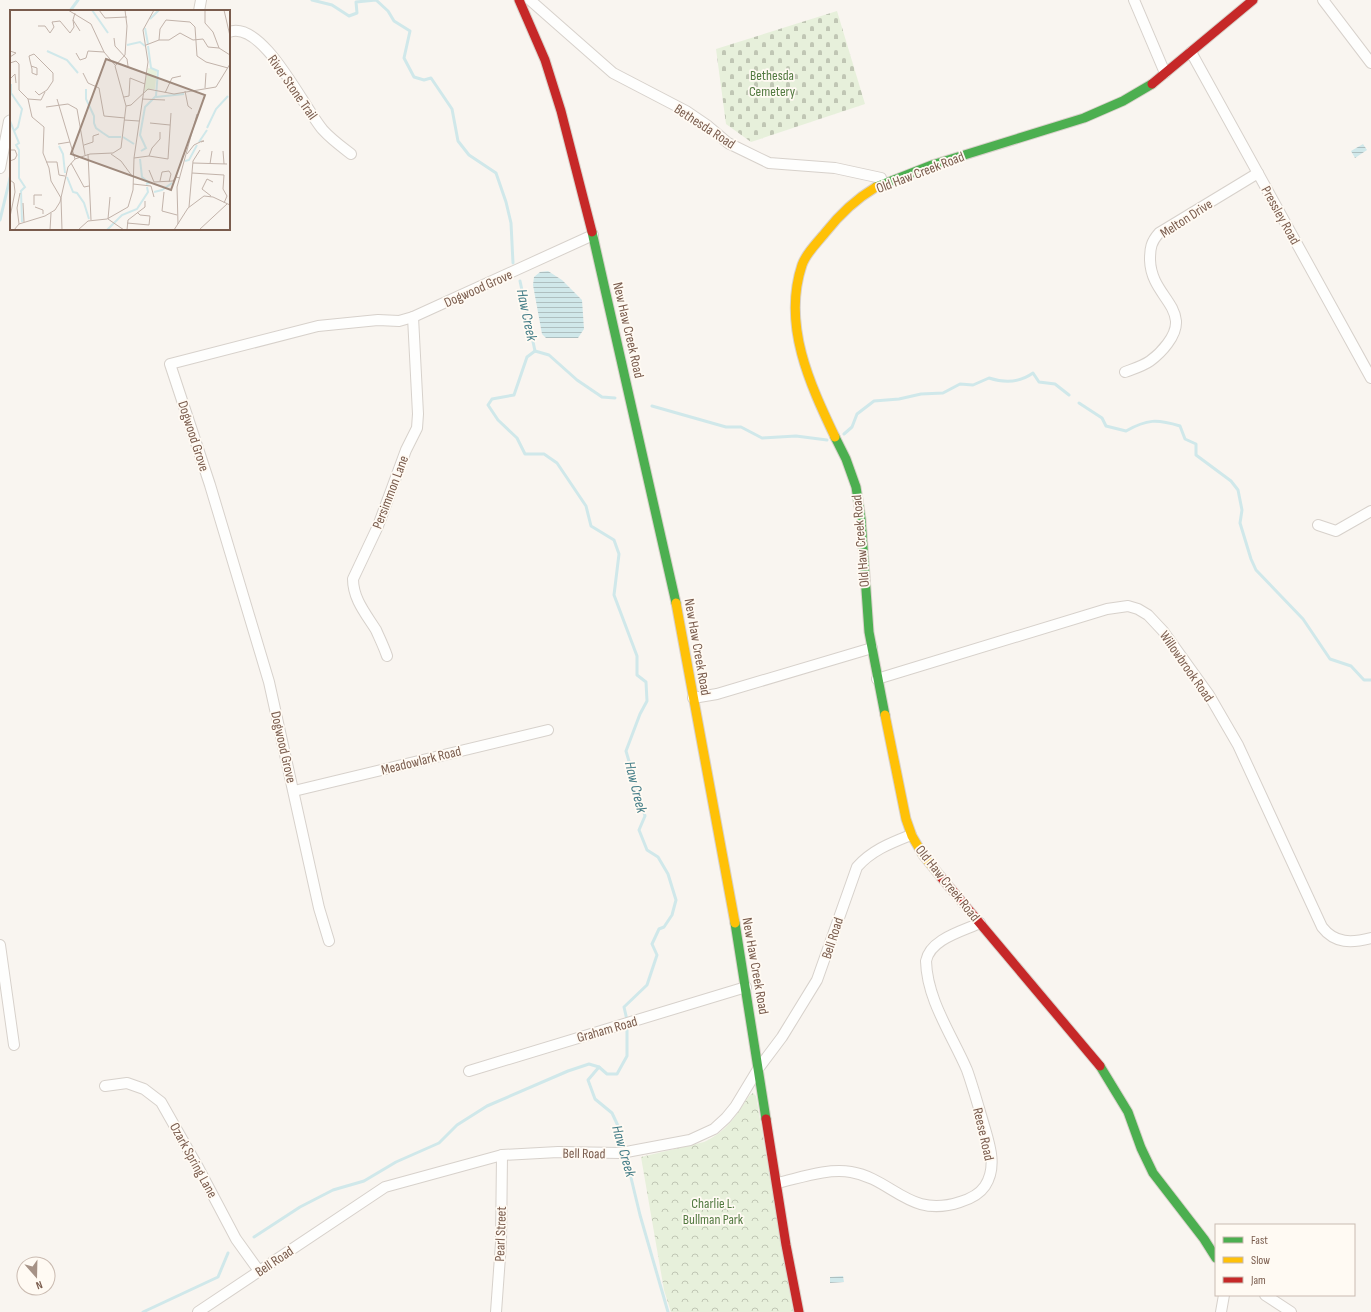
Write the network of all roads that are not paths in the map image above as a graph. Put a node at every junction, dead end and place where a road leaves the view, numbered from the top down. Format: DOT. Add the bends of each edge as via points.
graph roads {
  1 [pos="201,0"];
  2 [pos="518,0"];
  3 [pos="530,0"];
  4 [pos="1134,0"];
  5 [pos="1253,0"];
  6 [pos="1323,0"];
  7 [pos="199,10"];
  8 [pos="230,32"];
  9 [pos="1191,52"];
  10 [pos="1371,63"];
  11 [pos="1165,73"];
  12 [pos="10,121"];
  13 [pos="351,154"];
  14 [pos="0,168"];
  15 [pos="1258,173"];
  16 [pos="882,183"];
  17 [pos="593,235"];
  18 [pos="413,317"];
  19 [pos="1125,372"];
  20 [pos="1371,378"];
  21 [pos="1371,511"];
  22 [pos="1318,525"];
  23 [pos="872,648"];
  24 [pos="387,656"];
  25 [pos="877,679"];
  26 [pos="694,698"];
  27 [pos="548,730"];
  28 [pos="294,791"];
  29 [pos="911,835"];
  30 [pos="980,923"];
  31 [pos="1371,938"];
  32 [pos="329,941"];
  33 [pos="0,945"];
  34 [pos="746,987"];
  35 [pos="14,1045"];
  36 [pos="758,1069"];
  37 [pos="469,1070"];
  38 [pos="105,1086"];
  39 [pos="502,1155"];
  40 [pos="777,1182"];
  41 [pos="1215,1256"];
  42 [pos="259,1271"];
  43 [pos="1224,1296"];
  44 [pos="1267,1296"];
  45 [pos="198,1312"];
  46 [pos="496,1312"];
  47 [pos="799,1312"];
  48 [pos="1222,1312"];
  49 [pos="1291,1312"];
  1 -- 7 [label="street"];
  2 -- 17 [label="street, New Haw Creek Road" via="545,60 554,88"];
  3 -- 16 [label="street, Bethesda Road" via="613,73 686,111 728,143 769,163 835,168 881,178"];
  4 -- 11 [label="street"];
  5 -- 9 [label="street, Old Haw Creek Road"];
  6 -- 10 [label="street"];
  8 -- 13 [label="street, River Stone Trail" via="234,30 249,35 275,58 323,130"];
  9 -- 11 [label="street, Old Haw Creek Road"];
  9 -- 15 [label="street, Pressley Road"];
  11 -- 16 [label="street, Old Haw Creek Road" via="1137,94 1106,109"];
  12 -- 14 [label="street"];
  15 -- 19 [label="street, Melton Drive" via="1160,233 1152,241 1150,252 1153,280 1173,310 1176,322 1170,340 1149,362"];
  15 -- 20 [label="street, Pressley Road"];
  16 -- 23 [label="street, Old Haw Creek Road" via="864,194 836,219 808,254 802,265 794,314 796,331 812,389 846,459 855,484 861,519 865,595"];
  17 -- 18 [label="street, Dogwood Grove"];
  17 -- 26 [label="street, New Haw Creek Road" via="672,582"];
  18 -- 24 [label="street, Persimmon Lane" via="417,428 406,450 378,526 353,579 356,595"];
  18 -- 28 [label="street, Dogwood Grove" via="399,321 378,320 318,326 170,364 256,637 280,725"];
  21 -- 22 [label="street" via="1336,531"];
  23 -- 25 [label="street, Old Haw Creek Road"];
  23 -- 26 [label="street" via="717,694"];
  25 -- 29 [label="street, Old Haw Creek Road"];
  25 -- 31 [label="street, Willowbrook Road" via="1107,608 1128,606 1138,609 1148,615 1163,631 1230,729 1322,927 1334,938 1345,942"];
  26 -- 34 [label="street, New Haw Creek Road"];
  27 -- 28 [label="street, Meadowlark Road"];
  28 -- 32 [label="street, Dogwood Grove"];
  29 -- 30 [label="street, Old Haw Creek Road" via="923,855"];
  29 -- 36 [label="street, Bell Road" via="879,849 857,866 817,980 782,1037"];
  30 -- 40 [label="street, Reese Road" via="935,946 927,954 926,961 935,1000 967,1071 989,1144 992,1165 984,1188 972,1198 941,1206 918,1204 866,1176 850,1172 825,1173"];
  30 -- 41 [label="street, Old Haw Creek Road" via="1106,1074 1128,1112 1153,1174"];
  33 -- 35 [label="street"];
  34 -- 36 [label="street, New Haw Creek Road"];
  34 -- 37 [label="street, Graham Road"];
  36 -- 39 [label="street, Bell Road" via="726,1118 714,1129 690,1140 625,1152"];
  36 -- 40 [label="street, New Haw Creek Road"];
  38 -- 42 [label="street, Ozark Spring Lane" via="127,1083 144,1089 161,1102 200,1169 236,1239"];
  39 -- 42 [label="street, Bell Road" via="385,1187"];
  39 -- 46 [label="street, Pearl Street" via="501,1243"];
  40 -- 47 [label="street, New Haw Creek Road"];
  42 -- 45 [label="street, Bell Road"];
  43 -- 48 [label="street"];
  44 -- 49 [label="street"];
}
